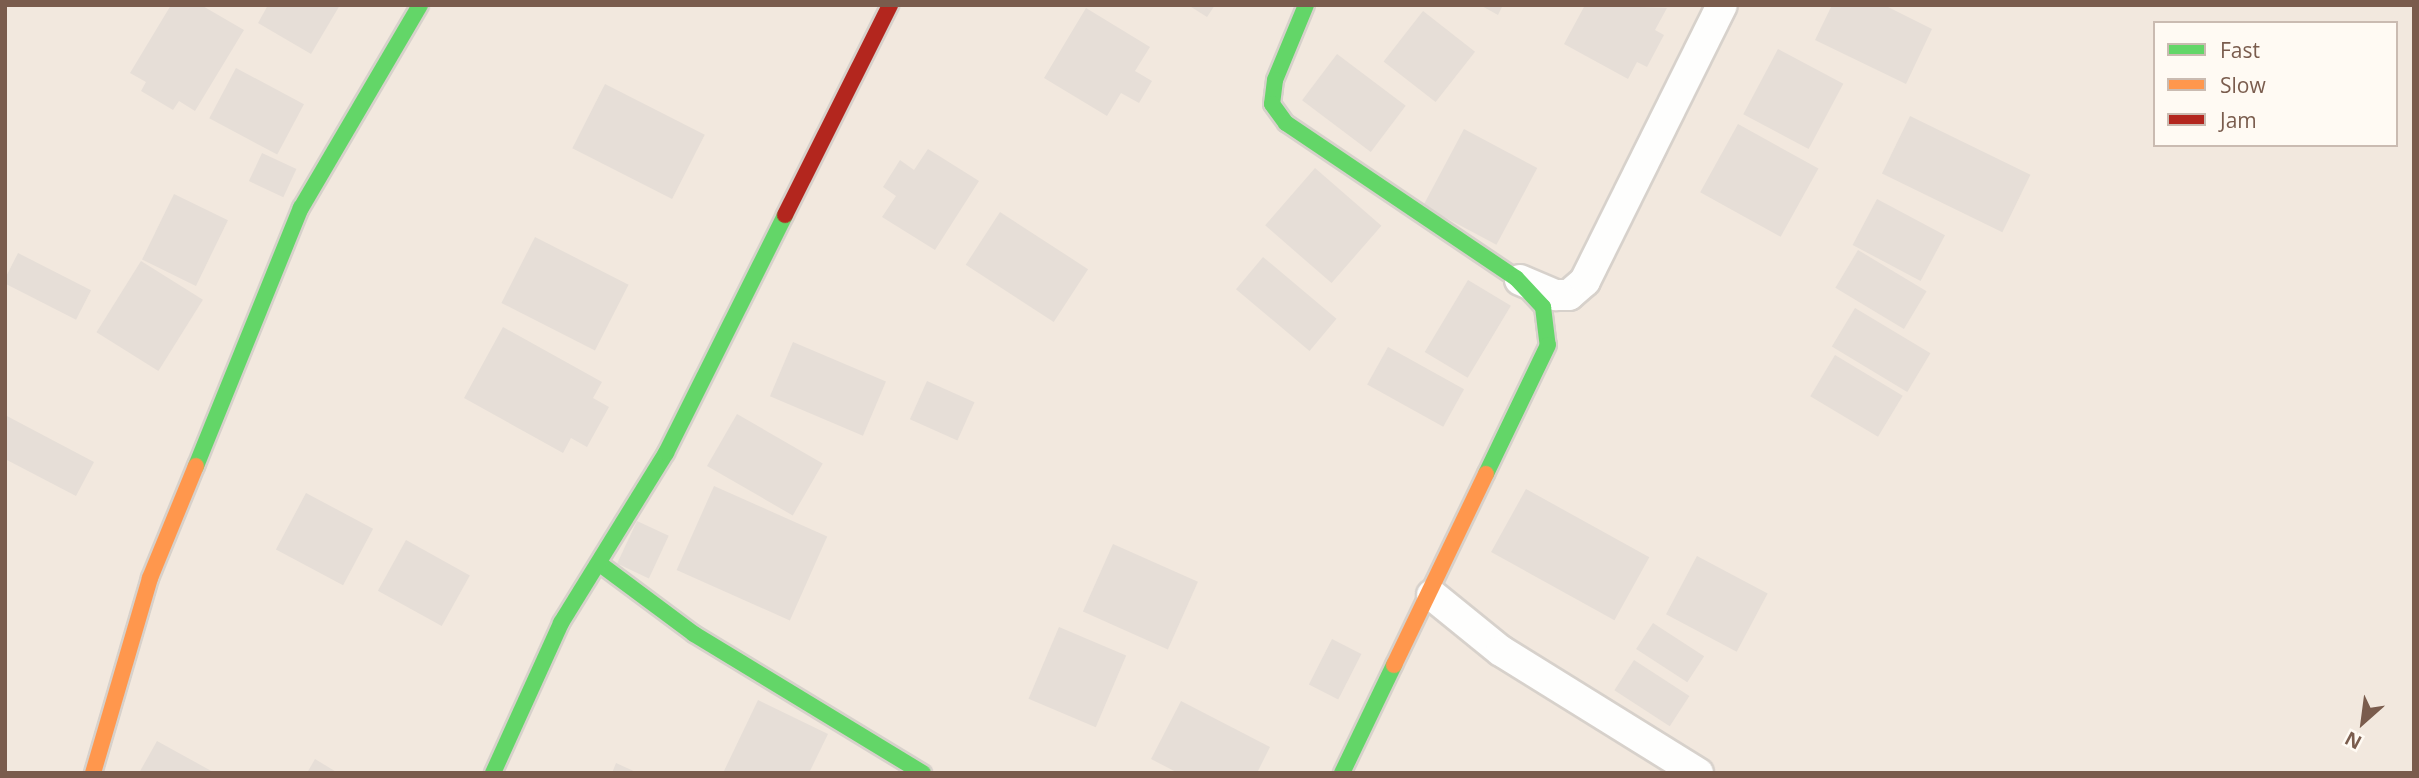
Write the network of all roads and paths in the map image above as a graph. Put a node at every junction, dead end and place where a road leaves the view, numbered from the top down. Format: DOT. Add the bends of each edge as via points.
graph roads {
  1 [pos="420,5"];
  2 [pos="890,5"];
  3 [pos="1306,5"];
  4 [pos="1722,5"];
  5 [pos="1516,278"];
  6 [pos="600,564"];
  7 [pos="1432,595"];
  8 [pos="93,773"];
  9 [pos="493,773"];
  10 [pos="923,773"];
  11 [pos="1342,773"];
  12 [pos="1699,773"];
  1 -- 8 [label="street" via="302,208 150,578"];
  2 -- 6 [label="street" via="679,428"];
  3 -- 5 [label="street" via="1275,80 1272,104 1286,123"];
  4 -- 5 [label="street" via="1585,281 1569,295 1556,295"];
  5 -- 7 [label="street" via="1543,307 1548,345"];
  6 -- 9 [label="street" via="562,623"];
  6 -- 10 [label="street" via="694,634"];
  7 -- 11 [label="street"];
  7 -- 12 [label="street" via="1502,651"];
}
